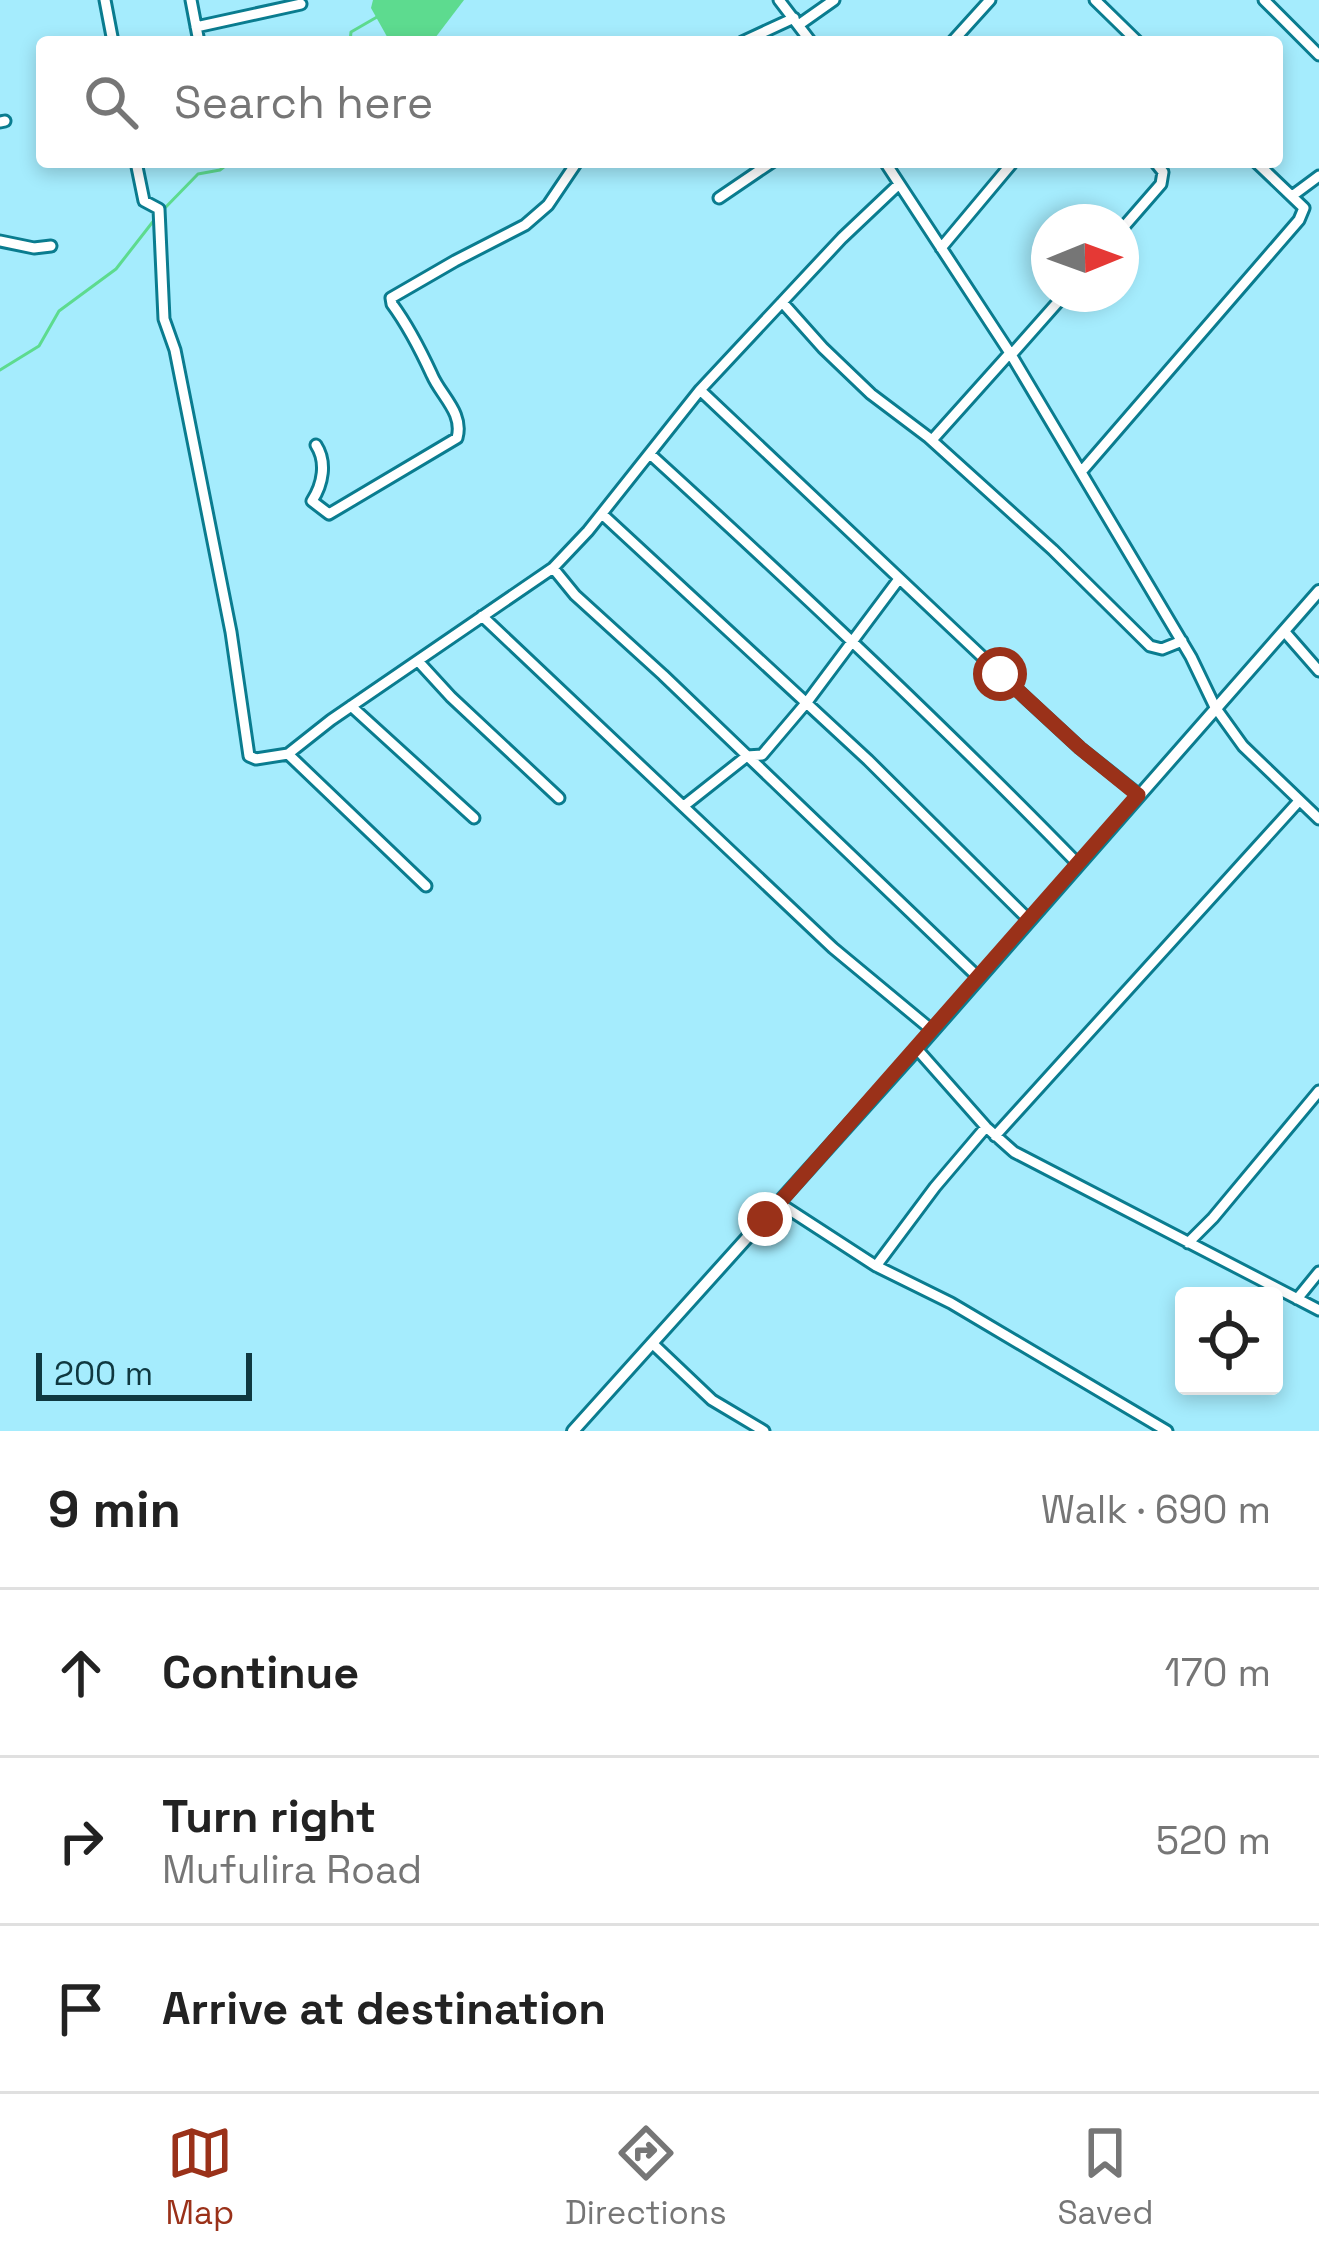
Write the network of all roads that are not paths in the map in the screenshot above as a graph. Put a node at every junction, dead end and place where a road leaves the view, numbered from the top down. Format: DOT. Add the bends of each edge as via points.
graph roads {
  1 [pos="104,0"];
  2 [pos="191,0"];
  3 [pos="778,0"];
  4 [pos="834,0"];
  5 [pos="990,0"];
  6 [pos="1095,0"];
  7 [pos="1264,0"];
  8 [pos="301,4"];
  9 [pos="797,21"];
  10 [pos="196,27"];
  11 [pos="112,36"];
  12 [pos="198,36"];
  13 [pos="758,36"];
  14 [pos="807,36"];
  15 [pos="957,36"];
  16 [pos="1132,36"];
  17 [pos="1319,55"];
  18 [pos="137,168"];
  19 [pos="573,168"];
  20 [pos="763,168"];
  21 [pos="889,168"];
  22 [pos="1008,168"];
  23 [pos="1160,168"];
  24 [pos="1262,168"];
  25 [pos="1319,176"];
  26 [pos="899,184"];
  27 [pos="1292,196"];
  28 [pos="719,198"];
  29 [pos="1139,209"];
  30 [pos="0,241"];
  31 [pos="50,246"];
  32 [pos="940,248"];
  33 [pos="782,302"];
  34 [pos="1048,312"];
  35 [pos="1010,354"];
  36 [pos="700,390"];
  37 [pos="932,440"];
  38 [pos="316,445"];
  39 [pos="650,454"];
  40 [pos="1081,472"];
  41 [pos="602,514"];
  42 [pos="553,568"];
  43 [pos="899,579"];
  44 [pos="1319,591"];
  45 [pos="482,616"];
  46 [pos="1284,631"];
  47 [pos="1182,641"];
  48 [pos="852,642"];
  49 [pos="418,661"];
  50 [pos="1319,671"];
  51 [pos="807,702"];
  52 [pos="351,706"];
  53 [pos="1215,707"];
  54 [pos="288,754"];
  55 [pos="747,756"];
  56 [pos="1138,795"];
  57 [pos="560,798"];
  58 [pos="1298,801"];
  59 [pos="685,806"];
  60 [pos="474,818"];
  61 [pos="1319,819"];
  62 [pos="1078,864"];
  63 [pos="426,886"];
  64 [pos="1029,920"];
  65 [pos="979,978"];
  66 [pos="933,1031"];
  67 [pos="917,1049"];
  68 [pos="1319,1091"];
  69 [pos="986,1127"];
  70 [pos="995,1136"];
  71 [pos="779,1203"];
  72 [pos="1188,1243"];
  73 [pos="876,1265"];
  74 [pos="1319,1272"];
  75 [pos="1297,1299"];
  76 [pos="1319,1310"];
  77 [pos="652,1342"];
  78 [pos="574,1431"];
  79 [pos="764,1431"];
  80 [pos="1167,1431"];
  1 -- 11 [label="street"];
  2 -- 10 [label="street"];
  3 -- 9 [label="street"];
  4 -- 9 [label="street"];
  5 -- 15 [label="street"];
  6 -- 16 [label="street"];
  7 -- 17 [label="street"];
  8 -- 10 [label="street"];
  9 -- 13 [label="street"];
  9 -- 14 [label="street"];
  10 -- 12 [label="street"];
  18 -- 54 [label="street" via="144,201 159,208 164,319 231,632 249,756"];
  19 -- 38 [label="street" via="525,226 391,298 452,406 457,438 329,514 312,501 322,472"];
  20 -- 28 [label="street"];
  21 -- 26 [label="street"];
  22 -- 32 [label="street"];
  23 -- 29 [label="street" via="1161,184"];
  24 -- 27 [label="street"];
  25 -- 27 [label="street"];
  26 -- 32 [label="street"];
  26 -- 33 [label="street"];
  27 -- 40 [label="street" via="1304,208 1299,220"];
  30 -- 31 [label="street"];
  32 -- 35 [label="street"];
  33 -- 36 [label="street"];
  33 -- 37 [label="street" via="871,394"];
  34 -- 35 [label="street"];
  35 -- 37 [label="street"];
  35 -- 40 [label="street"];
  36 -- 39 [label="street"];
  36 -- 43 [label="street"];
  37 -- 47 [label="street" via="1150,646"];
  39 -- 41 [label="street"];
  39 -- 48 [label="street"];
  40 -- 47 [label="street"];
  41 -- 42 [label="street"];
  41 -- 51 [label="street"];
  42 -- 45 [label="street"];
  42 -- 55 [label="street"];
  43 -- 48 [label="street"];
  43 -- 56 [label="street"];
  44 -- 46 [label="main road"];
  45 -- 49 [label="street"];
  45 -- 59 [label="street"];
  46 -- 50 [label="street"];
  46 -- 53 [label="main road"];
  47 -- 53 [label="street"];
  48 -- 51 [label="street"];
  48 -- 62 [label="street"];
  49 -- 52 [label="street"];
  49 -- 57 [label="street"];
  51 -- 55 [label="street" via="762,755"];
  51 -- 64 [label="street"];
  52 -- 54 [label="street"];
  52 -- 60 [label="street"];
  53 -- 56 [label="main road"];
  53 -- 58 [label="street"];
  54 -- 63 [label="street"];
  55 -- 59 [label="street"];
  55 -- 65 [label="street"];
  56 -- 62 [label="main road"];
  58 -- 61 [label="street"];
  58 -- 70 [label="street"];
  59 -- 66 [label="street" via="832,948"];
  62 -- 64 [label="main road"];
  64 -- 65 [label="main road"];
  65 -- 66 [label="main road"];
  66 -- 67 [label="main road"];
  67 -- 69 [label="street"];
  67 -- 71 [label="main road"];
  68 -- 72 [label="street"];
  69 -- 70 [label="street"];
  69 -- 73 [label="street"];
  70 -- 72 [label="street"];
  71 -- 73 [label="street"];
  71 -- 77 [label="main road"];
  72 -- 75 [label="street"];
  73 -- 80 [label="street"];
  74 -- 75 [label="street"];
  75 -- 76 [label="street"];
  77 -- 78 [label="main road"];
  77 -- 79 [label="street" via="712,1400"];
}
